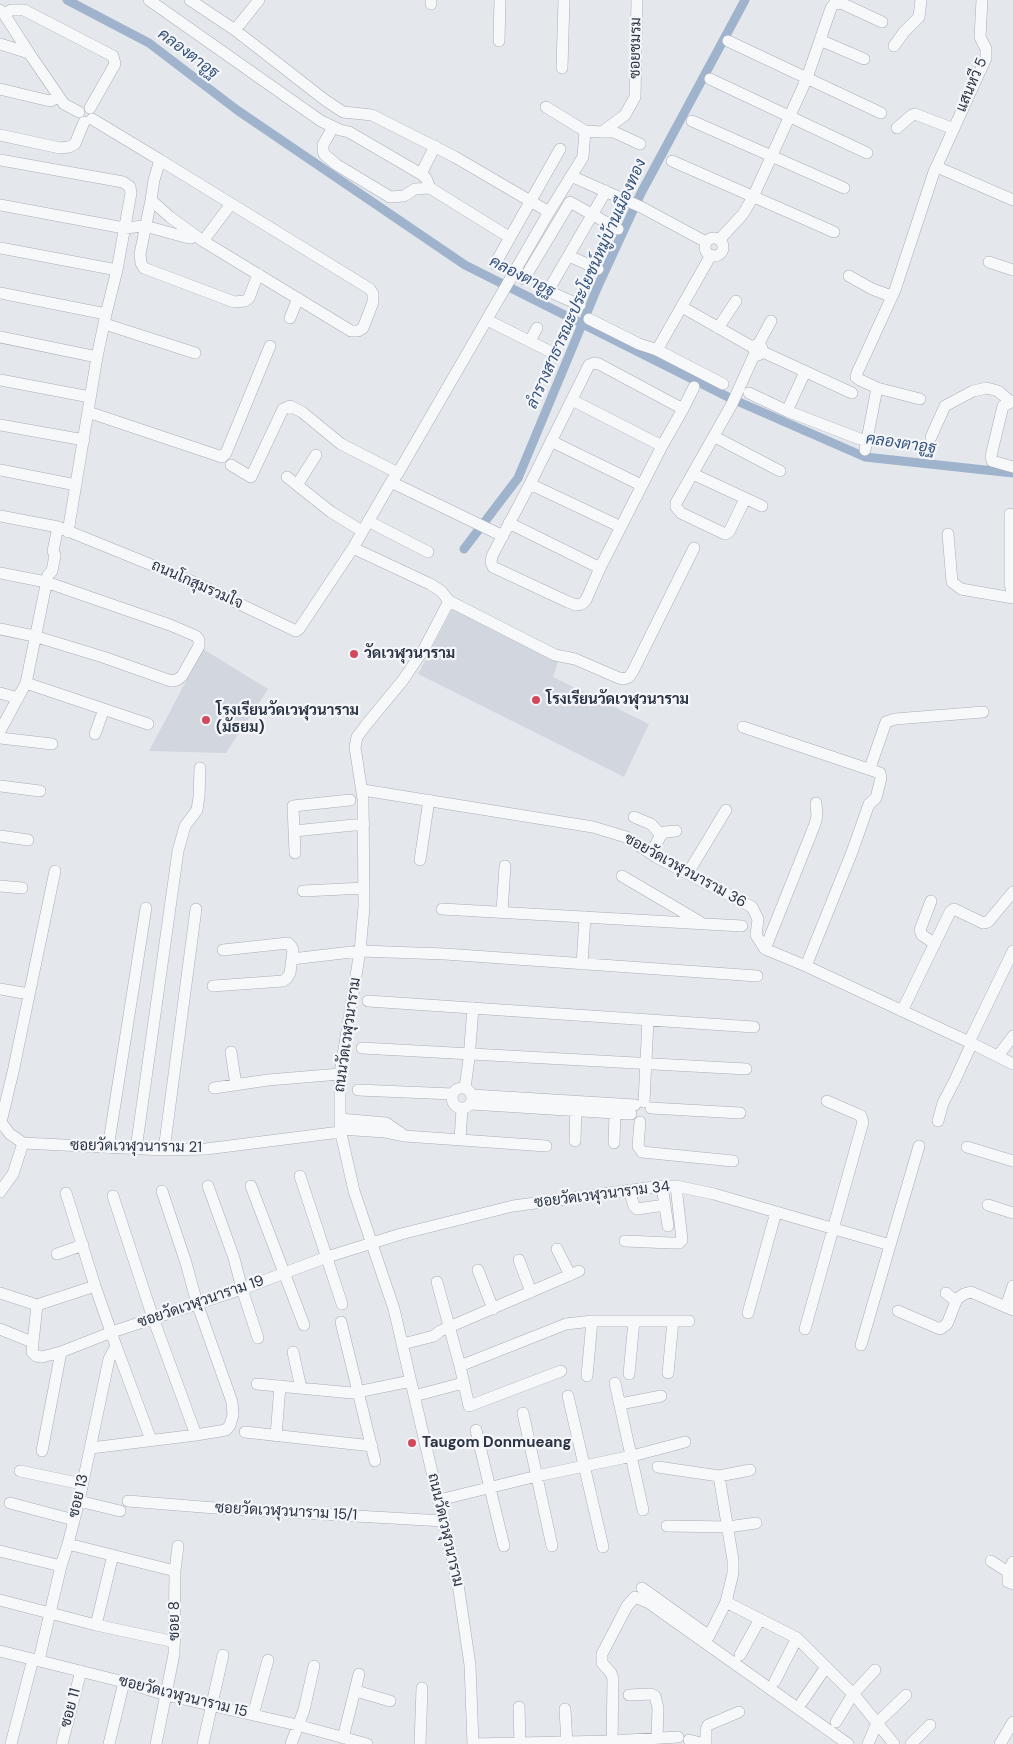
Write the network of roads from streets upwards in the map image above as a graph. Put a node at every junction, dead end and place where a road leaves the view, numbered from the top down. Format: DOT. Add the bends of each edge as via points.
graph roads {
  1 [pos="149,0"];
  2 [pos="190,0"];
  3 [pos="259,0"];
  4 [pos="500,0"];
  5 [pos="564,0"];
  6 [pos="637,0"];
  7 [pos="921,0"];
  8 [pos="982,0"];
  9 [pos="2,12"];
  10 [pos="882,22"];
  11 [pos="234,30"];
  12 [pos="499,40"];
  13 [pos="820,40"];
  14 [pos="728,41"];
  15 [pos="0,44"];
  16 [pos="894,46"];
  17 [pos="29,53"];
  18 [pos="864,59"];
  19 [pos="562,68"];
  20 [pos="807,78"];
  21 [pos="710,80"];
  22 [pos="0,89"];
  23 [pos="59,97"];
  24 [pos="546,108"];
  25 [pos="881,113"];
  26 [pos="86,115"];
  27 [pos="789,116"];
  28 [pos="692,121"];
  29 [pos="333,127"];
  30 [pos="897,128"];
  31 [pos="954,129"];
  32 [pos="585,131"];
  33 [pos="602,132"];
  34 [pos="0,134"];
  35 [pos="640,144"];
  36 [pos="434,146"];
  37 [pos="560,149"];
  38 [pos="867,153"];
  39 [pos="771,156"];
  40 [pos="0,160"];
  41 [pos="160,160"];
  42 [pos="672,161"];
  43 [pos="937,167"];
  44 [pos="421,174"];
  45 [pos="571,176"];
  46 [pos="430,188"];
  47 [pos="844,188"];
  48 [pos="606,191"];
  49 [pos="753,197"];
  50 [pos="151,200"];
  51 [pos="1013,200"];
  52 [pos="529,202"];
  53 [pos="231,204"];
  54 [pos="0,205"];
  55 [pos="549,212"];
  56 [pos="592,214"];
  57 [pos="145,226"];
  58 [pos="124,228"];
  59 [pos="618,228"];
  60 [pos="834,232"];
  61 [pos="509,237"];
  62 [pos="200,239"];
  63 [pos="720,240"];
  64 [pos="706,242"];
  65 [pos="0,248"];
  66 [pos="711,255"];
  67 [pos="569,256"];
  68 [pos="989,262"];
  69 [pos="495,264"];
  70 [pos="598,269"];
  71 [pos="117,270"];
  72 [pos="1013,270"];
  73 [pos="258,274"];
  74 [pos="849,276"];
  75 [pos="524,279"];
  76 [pos="0,294"];
  77 [pos="891,296"];
  78 [pos="298,298"];
  79 [pos="736,301"];
  80 [pos="580,306"];
  81 [pos="682,307"];
  82 [pos="290,318"];
  83 [pos="105,319"];
  84 [pos="487,320"];
  85 [pos="590,320"];
  86 [pos="771,321"];
  87 [pos="537,328"];
  88 [pos="718,328"];
  89 [pos="0,338"];
  90 [pos="530,342"];
  91 [pos="270,346"];
  92 [pos="757,349"];
  93 [pos="657,350"];
  94 [pos="551,352"];
  95 [pos="195,353"];
  96 [pos="97,357"];
  97 [pos="805,372"];
  98 [pos="0,380"];
  99 [pos="723,384"];
  100 [pos="694,387"];
  101 [pos="877,388"];
  102 [pos="743,392"];
  103 [pos="852,393"];
  104 [pos="90,397"];
  105 [pos="920,399"];
  106 [pos="572,400"];
  107 [pos="1012,402"];
  108 [pos="683,409"];
  109 [pos="787,411"];
  110 [pos="88,412"];
  111 [pos="0,425"];
  112 [pos="715,437"];
  113 [pos="931,437"];
  114 [pos="860,439"];
  115 [pos="84,440"];
  116 [pos="551,441"];
  117 [pos="662,446"];
  118 [pos="865,450"];
  119 [pos="316,455"];
  120 [pos="231,465"];
  121 [pos="1013,466"];
  122 [pos="0,470"];
  123 [pos="780,471"];
  124 [pos="693,474"];
  125 [pos="287,477"];
  126 [pos="395,477"];
  127 [pos="530,484"];
  128 [pos="76,485"];
  129 [pos="297,485"];
  130 [pos="641,485"];
  131 [pos="745,499"];
  132 [pos="762,506"];
  133 [pos="1010,514"];
  134 [pos="0,516"];
  135 [pos="509,523"];
  136 [pos="365,526"];
  137 [pos="621,528"];
  138 [pos="63,529"];
  139 [pos="948,534"];
  140 [pos="503,536"];
  141 [pos="352,548"];
  142 [pos="694,548"];
  143 [pos="428,552"];
  144 [pos="600,568"];
  145 [pos="0,573"];
  146 [pos="47,578"];
  147 [pos="1013,597"];
  148 [pos="450,600"];
  149 [pos="0,629"];
  150 [pos="34,636"];
  151 [pos="26,683"];
  152 [pos="0,693"];
  153 [pos="18,698"];
  154 [pos="104,708"];
  155 [pos="983,712"];
  156 [pos="148,724"];
  157 [pos="743,727"];
  158 [pos="0,731"];
  159 [pos="95,734"];
  160 [pos="0,738"];
  161 [pos="52,744"];
  162 [pos="200,768"];
  163 [pos="870,768"];
  164 [pos="0,786"];
  165 [pos="362,790"];
  166 [pos="40,791"];
  167 [pos="350,800"];
  168 [pos="429,800"];
  169 [pos="816,803"];
  170 [pos="726,810"];
  171 [pos="634,817"];
  172 [pos="364,824"];
  173 [pos="294,831"];
  174 [pos="676,831"];
  175 [pos="661,835"];
  176 [pos="0,836"];
  177 [pos="28,840"];
  178 [pos="295,853"];
  179 [pos="651,853"];
  180 [pos="420,860"];
  181 [pos="505,866"];
  182 [pos="55,871"];
  183 [pos="688,874"];
  184 [pos="622,876"];
  185 [pos="0,886"];
  186 [pos="22,888"];
  187 [pos="364,888"];
  188 [pos="304,891"];
  189 [pos="1013,892"];
  190 [pos="931,901"];
  191 [pos="146,908"];
  192 [pos="196,909"];
  193 [pos="442,909"];
  194 [pos="502,912"];
  195 [pos="585,917"];
  196 [pos="703,924"];
  197 [pos="742,926"];
  198 [pos="935,944"];
  199 [pos="765,949"];
  200 [pos="223,950"];
  201 [pos="360,951"];
  202 [pos="1013,951"];
  203 [pos="292,959"];
  204 [pos="582,964"];
  205 [pos="806,966"];
  206 [pos="757,976"];
  207 [pos="213,986"];
  208 [pos="0,989"];
  209 [pos="29,994"];
  210 [pos="368,1001"];
  211 [pos="473,1008"];
  212 [pos="902,1012"];
  213 [pos="648,1020"];
  214 [pos="754,1027"];
  215 [pos="1013,1036"];
  216 [pos="971,1042"];
  217 [pos="362,1048"];
  218 [pos="231,1052"];
  219 [pos="469,1054"];
  220 [pos="998,1056"];
  221 [pos="646,1063"];
  222 [pos="1013,1064"];
  223 [pos="746,1069"];
  224 [pos="340,1074"];
  225 [pos="236,1085"];
  226 [pos="214,1088"];
  227 [pos="358,1090"];
  228 [pos="453,1094"];
  229 [pos="467,1099"];
  230 [pos="827,1101"];
  231 [pos="576,1106"];
  232 [pos="640,1110"];
  233 [pos="615,1113"];
  234 [pos="740,1113"];
  235 [pos="938,1121"];
  236 [pos="0,1122"];
  237 [pos="340,1127"];
  238 [pos="460,1139"];
  239 [pos="575,1141"];
  240 [pos="23,1143"];
  241 [pos="614,1143"];
  242 [pos="546,1146"];
  243 [pos="918,1146"];
  244 [pos="967,1147"];
  245 [pos="108,1148"];
  246 [pos="136,1149"];
  247 [pos="164,1150"];
  248 [pos="733,1161"];
  249 [pos="1013,1161"];
  250 [pos="300,1176"];
  251 [pos="208,1186"];
  252 [pos="252,1186"];
  253 [pos="662,1186"];
  254 [pos="676,1186"];
  255 [pos="629,1190"];
  256 [pos="162,1191"];
  257 [pos="0,1192"];
  258 [pos="66,1193"];
  259 [pos="114,1196"];
  260 [pos="665,1205"];
  261 [pos="988,1205"];
  262 [pos="776,1212"];
  263 [pos="1013,1213"];
  264 [pos="668,1226"];
  265 [pos="834,1229"];
  266 [pos="625,1241"];
  267 [pos="372,1243"];
  268 [pos="83,1245"];
  269 [pos="890,1245"];
  270 [pos="557,1249"];
  271 [pos="57,1254"];
  272 [pos="327,1257"];
  273 [pos="519,1260"];
  274 [pos="478,1270"];
  275 [pos="284,1274"];
  276 [pos="437,1282"];
  277 [pos="95,1286"];
  278 [pos="1013,1286"];
  279 [pos="242,1289"];
  280 [pos="531,1292"];
  281 [pos="946,1293"];
  282 [pos="0,1294"];
  283 [pos="957,1299"];
  284 [pos="197,1303"];
  285 [pos="342,1304"];
  286 [pos="37,1305"];
  287 [pos="493,1309"];
  288 [pos="1010,1309"];
  289 [pos="898,1311"];
  290 [pos="748,1313"];
  291 [pos="153,1318"];
  292 [pos="592,1321"];
  293 [pos="634,1321"];
  294 [pos="673,1321"];
  295 [pos="689,1321"];
  296 [pos="341,1322"];
  297 [pos="304,1325"];
  298 [pos="450,1327"];
  299 [pos="0,1329"];
  300 [pos="805,1330"];
  301 [pos="112,1332"];
  302 [pos="434,1336"];
  303 [pos="258,1338"];
  304 [pos="453,1340"];
  305 [pos="403,1344"];
  306 [pos="861,1345"];
  307 [pos="116,1346"];
  308 [pos="32,1347"];
  309 [pos="61,1352"];
  310 [pos="293,1352"];
  311 [pos="460,1366"];
  312 [pos="561,1371"];
  313 [pos="668,1373"];
  314 [pos="628,1374"];
  315 [pos="586,1376"];
  316 [pos="411,1381"];
  317 [pos="463,1383"];
  318 [pos="257,1384"];
  319 [pos="615,1384"];
  320 [pos="280,1386"];
  321 [pos="301,1388"];
  322 [pos="360,1392"];
  323 [pos="414,1396"];
  324 [pos="568,1396"];
  325 [pos="661,1396"];
  326 [pos="620,1404"];
  327 [pos="523,1413"];
  328 [pos="476,1430"];
  329 [pos="245,1432"];
  330 [pos="196,1435"];
  331 [pos="276,1436"];
  332 [pos="151,1440"];
  333 [pos="685,1442"];
  334 [pos="372,1446"];
  335 [pos="91,1448"];
  336 [pos="42,1451"];
  337 [pos="632,1456"];
  338 [pos="375,1461"];
  339 [pos="584,1467"];
  340 [pos="658,1468"];
  341 [pos="750,1470"];
  342 [pos="20,1471"];
  343 [pos="537,1476"];
  344 [pos="719,1476"];
  345 [pos="82,1484"];
  346 [pos="491,1488"];
  347 [pos="128,1500"];
  348 [pos="439,1500"];
  349 [pos="79,1502"];
  350 [pos="10,1503"];
  351 [pos="643,1510"];
  352 [pos="120,1511"];
  353 [pos="74,1520"];
  354 [pos="444,1522"];
  355 [pos="756,1523"];
  356 [pos="667,1526"];
  357 [pos="728,1527"];
  358 [pos="68,1544"];
  359 [pos="178,1546"];
  360 [pos="504,1546"];
  361 [pos="552,1546"];
  362 [pos="602,1547"];
  363 [pos="0,1551"];
  364 [pos="113,1555"];
  365 [pos="991,1561"];
  366 [pos="61,1566"];
  367 [pos="1011,1567"];
  368 [pos="175,1571"];
  369 [pos="1013,1584"];
  370 [pos="642,1588"];
  371 [pos="0,1600"];
  372 [pos="726,1602"];
  373 [pos="50,1613"];
  374 [pos="760,1619"];
  375 [pos="96,1625"];
  376 [pos="797,1638"];
  377 [pos="175,1642"];
  378 [pos="0,1651"];
  379 [pos="223,1655"];
  380 [pos="740,1655"];
  381 [pos="36,1660"];
  382 [pos="268,1660"];
  383 [pos="314,1666"];
  384 [pos="826,1667"];
  385 [pos="875,1670"];
  386 [pos="81,1671"];
  387 [pos="359,1674"];
  388 [pos="124,1682"];
  389 [pos="775,1682"];
  390 [pos="422,1688"];
  391 [pos="356,1691"];
  392 [pos="853,1694"];
  393 [pos="166,1695"];
  394 [pos="629,1695"];
  395 [pos="906,1695"];
  396 [pos="390,1701"];
  397 [pos="802,1702"];
  398 [pos="213,1705"];
  399 [pos="520,1707"];
  400 [pos="565,1709"];
  401 [pos="739,1712"];
  402 [pos="254,1715"];
  403 [pos="836,1722"];
  404 [pos="1013,1722"];
  405 [pos="877,1723"];
  406 [pos="297,1725"];
  407 [pos="930,1725"];
  408 [pos="343,1738"];
  409 [pos="656,1738"];
  410 [pos="520,1743"];
  411 [pos="567,1743"];
  412 [pos="612,1743"];
  413 [pos="11,1744"];
  414 [pos="62,1744"];
  415 [pos="109,1744"];
  416 [pos="156,1744"];
  417 [pos="203,1744"];
  418 [pos="291,1744"];
  419 [pos="367,1744"];
  420 [pos="420,1744"];
  421 [pos="472,1744"];
  422 [pos="705,1744"];
  423 [pos="848,1744"];
  424 [pos="868,1744"];
  425 [pos="894,1744"];
  426 [pos="911,1744"];
  427 [pos="1000,1744"];
  1 -- 29 [label="street"];
  2 -- 11 [label="street"];
  3 -- 11 [label="street"];
  4 -- 12 [label="street"];
  5 -- 19 [label="street"];
  6 -- 33 [label="street, ซอยชมรม" via="635,97 624,115"];
  7 -- 16 [label="street" via="918,17"];
  8 -- 31 [label="street, แสนหวี 5" via="980,37 986,58"];
  9 -- 17 [label="street"];
  9 -- 26 [label="street" via="24,10 113,56 115,64"];
  10 -- 13 [label="street" via="837,2 831,8"];
  11 -- 36 [label="street" via="342,112 372,115"];
  13 -- 18 [label="street"];
  13 -- 20 [label="street"];
  14 -- 20 [label="street"];
  15 -- 17 [label="street"];
  17 -- 23 [label="street"];
  20 -- 25 [label="street"];
  20 -- 27 [label="street"];
  21 -- 27 [label="street"];
  22 -- 23 [label="street" via="50,101"];
  23 -- 26 [label="street" via="64,104"];
  24 -- 32 [label="street"];
  26 -- 34 [label="street" via="75,144 69,147 60,148"];
  26 -- 41 [label="street"];
  27 -- 38 [label="street"];
  27 -- 39 [label="street"];
  28 -- 39 [label="street"];
  29 -- 44 [label="street" via="348,132"];
  29 -- 46 [label="street" via="323,150 336,165 390,197"];
  30 -- 31 [label="street" via="916,114"];
  31 -- 43 [label="street, แสนหวี 5"];
  32 -- 33 [label="street"];
  32 -- 45 [label="street" via="583,157"];
  33 -- 35 [label="street" via="614,132"];
  36 -- 44 [label="street"];
  36 -- 52 [label="street"];
  37 -- 52 [label="street"];
  39 -- 47 [label="street"];
  39 -- 49 [label="street"];
  40 -- 58 [label="street" via="127,184 131,193"];
  41 -- 50 [label="street"];
  41 -- 53 [label="street"];
  42 -- 49 [label="street"];
  43 -- 51 [label="street"];
  43 -- 77 [label="street, แสนหวี 5"];
  44 -- 46 [label="street"];
  45 -- 48 [label="street"];
  45 -- 55 [label="street"];
  46 -- 61 [label="street"];
  48 -- 56 [label="street"];
  48 -- 64 [label="street"];
  49 -- 60 [label="street"];
  49 -- 63 [label="street"];
  50 -- 57 [label="street"];
  50 -- 62 [label="street"];
  52 -- 55 [label="street"];
  52 -- 61 [label="street"];
  53 -- 62 [label="street"];
  53 -- 78 [label="street" via="374,294 363,328 358,331 351,331"];
  54 -- 58 [label="street"];
  55 -- 84 [label="street"];
  56 -- 59 [label="street"];
  56 -- 67 [label="street"];
  56 -- 75 [label="street" via="570,202"];
  57 -- 58 [label="street"];
  57 -- 62 [label="street"];
  57 -- 73 [label="street" via="141,263 151,271 234,302 249,298"];
  58 -- 71 [label="street"];
  61 -- 69 [label="street"];
  62 -- 73 [label="street"];
  63 -- 64 [label="street" via="712,238"];
  63 -- 66 [label="street" via="723,250 718,255"];
  64 -- 66 [label="street" via="706,250"];
  65 -- 71 [label="street"];
  66 -- 81 [label="street"];
  67 -- 70 [label="street"];
  67 -- 80 [label="street" via="548,291"];
  68 -- 72 [label="street"];
  71 -- 83 [label="street"];
  73 -- 78 [label="street"];
  74 -- 77 [label="street"];
  76 -- 83 [label="street"];
  77 -- 101 [label="street, แสนหวี 5" via="856,377"];
  78 -- 82 [label="street"];
  79 -- 88 [label="street"];
  81 -- 88 [label="street"];
  81 -- 93 [label="street"];
  83 -- 95 [label="street"];
  83 -- 96 [label="street"];
  84 -- 90 [label="street"];
  84 -- 126 [label="street"];
  85 -- 93 [label="street"];
  86 -- 92 [label="street"];
  87 -- 90 [label="street"];
  88 -- 92 [label="street"];
  89 -- 96 [label="street"];
  90 -- 94 [label="street"];
  91 -- 110 [label="street" via="222,457"];
  92 -- 97 [label="street"];
  92 -- 102 [label="street"];
  93 -- 99 [label="street"];
  96 -- 104 [label="street"];
  97 -- 103 [label="street"];
  97 -- 109 [label="street"];
  98 -- 104 [label="street"];
  100 -- 108 [label="street"];
  101 -- 105 [label="street"];
  101 -- 118 [label="street"];
  102 -- 109 [label="street"];
  102 -- 112 [label="street" via="732,404"];
  104 -- 110 [label="street"];
  106 -- 108 [label="street" via="586,369 594,362"];
  106 -- 116 [label="street"];
  106 -- 117 [label="street"];
  107 -- 113 [label="street" via="998,391 987,388 973,391 945,406"];
  107 -- 121 [label="street" via="1003,406 991,456 992,461"];
  108 -- 117 [label="street"];
  109 -- 114 [label="street"];
  110 -- 115 [label="street"];
  111 -- 115 [label="street"];
  112 -- 123 [label="street"];
  112 -- 124 [label="street"];
  115 -- 128 [label="street"];
  116 -- 127 [label="street"];
  116 -- 130 [label="street"];
  117 -- 130 [label="street"];
  119 -- 129 [label="street"];
  120 -- 126 [label="street" via="251,477 283,408 290,406 341,444"];
  122 -- 128 [label="street"];
  124 -- 131 [label="street"];
  124 -- 131 [label="street" via="676,506 681,513 722,534 729,532"];
  125 -- 129 [label="street"];
  126 -- 136 [label="street"];
  126 -- 140 [label="street"];
  127 -- 135 [label="street"];
  127 -- 137 [label="street"];
  128 -- 138 [label="street"];
  129 -- 136 [label="street" via="314,500"];
  130 -- 137 [label="street"];
  131 -- 132 [label="street"];
  133 -- 147 [label="street"];
  134 -- 138 [label="street, ถนนโกสุมรวมใจ"];
  135 -- 140 [label="street"];
  135 -- 144 [label="street"];
  136 -- 141 [label="street"];
  136 -- 143 [label="street"];
  137 -- 144 [label="street"];
  138 -- 141 [label="street, ถนนโกสุมรวมใจ" via="196,583 296,631"];
  138 -- 146 [label="street" via="53,551 48,553 44,570"];
  139 -- 147 [label="street" via="952,582 961,589"];
  140 -- 144 [label="street" via="492,556 492,567 576,606 586,600"];
  141 -- 148 [label="street" via="430,584"];
  142 -- 148 [label="street" via="633,671 624,679 576,659 555,655"];
  145 -- 146 [label="street"];
  146 -- 150 [label="street"];
  146 -- 150 [label="street" via="196,636 199,646 182,676 171,681"];
  148 -- 165 [label="street, ถนนวัดเวฬุวนาราม" via="418,657 357,737 355,756"];
  149 -- 150 [label="street"];
  150 -- 151 [label="street"];
  151 -- 153 [label="street"];
  151 -- 154 [label="street"];
  152 -- 153 [label="street"];
  153 -- 158 [label="street"];
  154 -- 156 [label="street"];
  154 -- 159 [label="street"];
  155 -- 163 [label="street" via="886,722"];
  157 -- 163 [label="street"];
  160 -- 161 [label="street"];
  162 -- 246 [label="street" via="197,810 186,826 178,851"];
  163 -- 205 [label="street" via="880,773 881,778 876,798 869,804"];
  164 -- 166 [label="street"];
  165 -- 168 [label="street, ซอยวัดเวฬุวนาราม 36"];
  165 -- 172 [label="street, ถนนวัดเวฬุวนาราม"];
  167 -- 173 [label="street" via="293,806"];
  168 -- 179 [label="street, ซอยวัดเวฬุวนาราม 36" via="608,831 626,837"];
  168 -- 180 [label="street"];
  169 -- 199 [label="street" via="815,824"];
  170 -- 183 [label="street"];
  171 -- 175 [label="street" via="651,824"];
  172 -- 173 [label="street"];
  172 -- 187 [label="street, ถนนวัดเวฬุวนาราม"];
  173 -- 178 [label="street"];
  174 -- 175 [label="street"];
  175 -- 179 [label="street"];
  176 -- 177 [label="street"];
  179 -- 183 [label="street, ซอยวัดเวฬุวนาราม 36"];
  181 -- 194 [label="street"];
  182 -- 209 [label="street"];
  183 -- 199 [label="street, ซอยวัดเวฬุวนาราม 36" via="752,907 758,919 756,935"];
  184 -- 196 [label="street"];
  185 -- 186 [label="street"];
  187 -- 188 [label="street"];
  187 -- 201 [label="street, ถนนวัดเวฬุวนาราม"];
  189 -- 198 [label="street" via="988,922 983,923 954,909"];
  190 -- 198 [label="street" via="920,930"];
  191 -- 245 [label="street"];
  192 -- 247 [label="street"];
  193 -- 194 [label="street"];
  194 -- 195 [label="street"];
  195 -- 196 [label="street"];
  195 -- 204 [label="street"];
  196 -- 197 [label="street"];
  198 -- 212 [label="street"];
  199 -- 205 [label="street"];
  200 -- 203 [label="street" via="288,943 293,950"];
  201 -- 203 [label="street"];
  201 -- 204 [label="street"];
  201 -- 224 [label="street, ถนนวัดเวฬุวนาราม"];
  202 -- 216 [label="street"];
  203 -- 207 [label="street" via="290,973 283,981"];
  204 -- 206 [label="street"];
  205 -- 212 [label="street"];
  208 -- 209 [label="street"];
  209 -- 236 [label="street"];
  210 -- 211 [label="street"];
  211 -- 213 [label="street"];
  211 -- 219 [label="street"];
  212 -- 216 [label="street"];
  213 -- 214 [label="street"];
  213 -- 221 [label="street"];
  215 -- 220 [label="street"];
  216 -- 220 [label="street"];
  216 -- 235 [label="street"];
  217 -- 219 [label="street"];
  218 -- 225 [label="street"];
  219 -- 221 [label="street"];
  219 -- 229 [label="street"];
  220 -- 222 [label="street"];
  221 -- 223 [label="street"];
  221 -- 232 [label="street"];
  224 -- 225 [label="street"];
  224 -- 237 [label="street, ถนนวัดเวฬุวนาราม"];
  225 -- 226 [label="street"];
  227 -- 228 [label="street"];
  228 -- 229 [label="street" via="458,1089"];
  228 -- 229 [label="street" via="453,1104"];
  229 -- 231 [label="street"];
  229 -- 238 [label="street"];
  230 -- 265 [label="street" via="858,1114 863,1120"];
  231 -- 232 [label="street"];
  231 -- 233 [label="street"];
  231 -- 239 [label="street"];
  232 -- 233 [label="street"];
  232 -- 234 [label="street"];
  232 -- 248 [label="street" via="638,1146 642,1152"];
  233 -- 241 [label="street"];
  236 -- 240 [label="street"];
  237 -- 238 [label="street, ซอยวัดเวฬุวนาราม 21"];
  237 -- 247 [label="street, ซอยวัดเวฬุวนาราม 21" via="206,1148"];
  237 -- 267 [label="street, ถนนวัดเวฬุวนาราม" via="354,1191"];
  238 -- 242 [label="street, ซอยวัดเวฬุวนาราม 21"];
  240 -- 245 [label="street, ซอยวัดเวฬุวนาราม 21"];
  240 -- 257 [label="street" via="13,1174"];
  243 -- 269 [label="street"];
  244 -- 249 [label="street"];
  245 -- 246 [label="street, ซอยวัดเวฬุวนาราม 21"];
  246 -- 247 [label="street, ซอยวัดเวฬุวนาราม 21"];
  250 -- 272 [label="street"];
  251 -- 279 [label="street"];
  252 -- 275 [label="street"];
  253 -- 254 [label="street, ซอยวัดเวฬุวนาราม 34"];
  253 -- 255 [label="street, ซอยวัดเวฬุวนาราม 34"];
  253 -- 260 [label="street"];
  254 -- 262 [label="street, ซอยวัดเวฬุวนาราม 34"];
  254 -- 266 [label="street" via="682,1240 679,1243"];
  255 -- 260 [label="street" via="637,1209"];
  255 -- 267 [label="street, ซอยวัดเวฬุวนาราม 34" via="513,1206"];
  256 -- 284 [label="street"];
  258 -- 268 [label="street"];
  259 -- 291 [label="street"];
  260 -- 264 [label="street"];
  261 -- 263 [label="street"];
  262 -- 265 [label="street, ซอยวัดเวฬุวนาราม 34"];
  262 -- 290 [label="street"];
  265 -- 269 [label="street, ซอยวัดเวฬุวนาราม 34"];
  265 -- 300 [label="street"];
  267 -- 272 [label="street, ซอยวัดเวฬุวนาราม 19"];
  267 -- 305 [label="street, ถนนวัดเวฬุวนาราม"];
  268 -- 271 [label="street"];
  268 -- 277 [label="street"];
  269 -- 306 [label="street"];
  270 -- 280 [label="street" via="574,1273"];
  272 -- 275 [label="street, ซอยวัดเวฬุวนาราม 19"];
  272 -- 285 [label="street"];
  273 -- 280 [label="street"];
  274 -- 287 [label="street"];
  275 -- 279 [label="street, ซอยวัดเวฬุวนาราม 19"];
  275 -- 297 [label="street"];
  276 -- 298 [label="street"];
  277 -- 286 [label="street"];
  277 -- 301 [label="street"];
  278 -- 288 [label="street"];
  279 -- 284 [label="street, ซอยวัดเวฬุวนาราม 19"];
  279 -- 303 [label="street"];
  280 -- 287 [label="street"];
  281 -- 283 [label="street"];
  282 -- 286 [label="street"];
  283 -- 288 [label="street" via="971,1292"];
  283 -- 289 [label="street" via="947,1324 940,1329"];
  284 -- 291 [label="street, ซอยวัดเวฬุวนาราม 19"];
  284 -- 330 [label="street" via="232,1402 233,1415 226,1430"];
  286 -- 308 [label="street"];
  287 -- 298 [label="street"];
  291 -- 301 [label="street, ซอยวัดเวฬุวนาราม 19"];
  291 -- 330 [label="street"];
  292 -- 293 [label="street"];
  292 -- 311 [label="street" via="566,1324"];
  292 -- 315 [label="street"];
  293 -- 294 [label="street"];
  293 -- 314 [label="street"];
  294 -- 295 [label="street"];
  294 -- 313 [label="street"];
  296 -- 322 [label="street"];
  298 -- 302 [label="street"];
  298 -- 304 [label="street"];
  299 -- 308 [label="street, ซอยวัดเวฬุวนาราม 19"];
  301 -- 307 [label="street"];
  301 -- 309 [label="street, ซอยวัดเวฬุวนาราม 19"];
  302 -- 304 [label="street" via="438,1341"];
  302 -- 305 [label="street"];
  304 -- 311 [label="street"];
  305 -- 316 [label="street, ถนนวัดเวฬุวนาราม"];
  307 -- 332 [label="street"];
  307 -- 335 [label="street, ซอย 13" via="109,1359"];
  308 -- 309 [label="street, ซอยวัดเวฬุวนาราม 19" via="36,1356"];
  309 -- 336 [label="street"];
  310 -- 321 [label="street"];
  311 -- 317 [label="street"];
  312 -- 317 [label="street" via="469,1406"];
  316 -- 322 [label="street"];
  316 -- 323 [label="street, ถนนวัดเวฬุวนาราม"];
  317 -- 323 [label="street"];
  318 -- 320 [label="street"];
  319 -- 326 [label="street"];
  320 -- 321 [label="street"];
  320 -- 331 [label="street"];
  321 -- 322 [label="street"];
  322 -- 334 [label="street"];
  323 -- 348 [label="street, ถนนวัดเวฬุวนาราม"];
  324 -- 339 [label="street"];
  325 -- 326 [label="street"];
  326 -- 337 [label="street"];
  327 -- 343 [label="street"];
  328 -- 346 [label="street"];
  329 -- 331 [label="street"];
  330 -- 332 [label="street"];
  331 -- 334 [label="street"];
  332 -- 335 [label="street"];
  333 -- 337 [label="street"];
  334 -- 338 [label="street"];
  335 -- 345 [label="street, ซอย 13"];
  337 -- 339 [label="street"];
  337 -- 351 [label="street"];
  339 -- 343 [label="street"];
  339 -- 362 [label="street"];
  340 -- 344 [label="street"];
  341 -- 344 [label="street"];
  342 -- 345 [label="street"];
  343 -- 346 [label="street"];
  343 -- 361 [label="street"];
  344 -- 357 [label="street"];
  345 -- 349 [label="street, ซอย 13"];
  346 -- 348 [label="street"];
  346 -- 360 [label="street"];
  347 -- 354 [label="street, ซอยวัดเวฬุวนาราม 15/1"];
  348 -- 354 [label="street, ถนนวัดเวฬุวนาราม"];
  349 -- 352 [label="street"];
  349 -- 353 [label="street, ซอย 13"];
  350 -- 353 [label="street"];
  353 -- 358 [label="street, ซอย 13"];
  354 -- 421 [label="street, ถนนวัดเวฬุวนาราม" via="467,1639"];
  355 -- 357 [label="street"];
  356 -- 357 [label="street"];
  357 -- 372 [label="street" via="733,1560"];
  358 -- 364 [label="street"];
  358 -- 366 [label="street, ซอย 13"];
  359 -- 368 [label="street, ซอย 8"];
  363 -- 366 [label="street"];
  364 -- 368 [label="street"];
  364 -- 375 [label="street"];
  365 -- 367 [label="street"];
  366 -- 373 [label="street, ซอย 13"];
  367 -- 369 [label="street" via="1008,1582"];
  368 -- 377 [label="street, ซอย 8"];
  370 -- 372 [label="street" via="709,1636"];
  371 -- 373 [label="street"];
  372 -- 374 [label="street"];
  373 -- 375 [label="street"];
  373 -- 381 [label="street, ซอย 13"];
  374 -- 376 [label="street"];
  374 -- 380 [label="street"];
  375 -- 377 [label="street"];
  376 -- 384 [label="street"];
  376 -- 389 [label="street"];
  377 -- 393 [label="street, ซอย 8"];
  378 -- 381 [label="street, ซอยวัดเวฬุวนาราม 15"];
  379 -- 398 [label="street"];
  381 -- 386 [label="street, ซอยวัดเวฬุวนาราม 15"];
  381 -- 413 [label="street, ซอย 13"];
  382 -- 402 [label="street"];
  383 -- 406 [label="street" via="304,1710"];
  384 -- 392 [label="street"];
  384 -- 397 [label="street"];
  385 -- 392 [label="street"];
  386 -- 388 [label="street, ซอยวัดเวฬุวนาราม 15"];
  386 -- 414 [label="street, ซอย 11"];
  387 -- 391 [label="street"];
  388 -- 393 [label="street, ซอยวัดเวฬุวนาราม 15"];
  388 -- 415 [label="street"];
  390 -- 420 [label="street"];
  391 -- 396 [label="street"];
  391 -- 408 [label="street"];
  392 -- 403 [label="street"];
  392 -- 405 [label="street"];
  393 -- 398 [label="street, ซอยวัดเวฬุวนาราม 15"];
  393 -- 416 [label="street, ซอย 8"];
  394 -- 409 [label="street" via="655,1696 658,1708"];
  395 -- 405 [label="street"];
  398 -- 402 [label="street, ซอยวัดเวฬุวนาราม 15"];
  398 -- 417 [label="street"];
  399 -- 410 [label="street"];
  400 -- 411 [label="street"];
  401 -- 422 [label="street" via="708,1725"];
  402 -- 406 [label="street, ซอยวัดเวฬุวนาราม 15"];
  404 -- 427 [label="street"];
  405 -- 424 [label="street"];
  405 -- 425 [label="street"];
  406 -- 408 [label="street, ซอยวัดเวฬุวนาราม 15"];
  406 -- 418 [label="street"];
  407 -- 426 [label="street"];
  408 -- 419 [label="street, ซอยวัดเวฬุวนาราม 15"];
  409 -- 412 [label="street"];
  409 -- 422 [label="street" via="683,1738"];
  410 -- 411 [label="street"];
  410 -- 421 [label="street"];
  411 -- 412 [label="street"];
  412 -- 423 [label="street" via="613,1679 602,1663 602,1654 635,1597 649,1603"];
}
